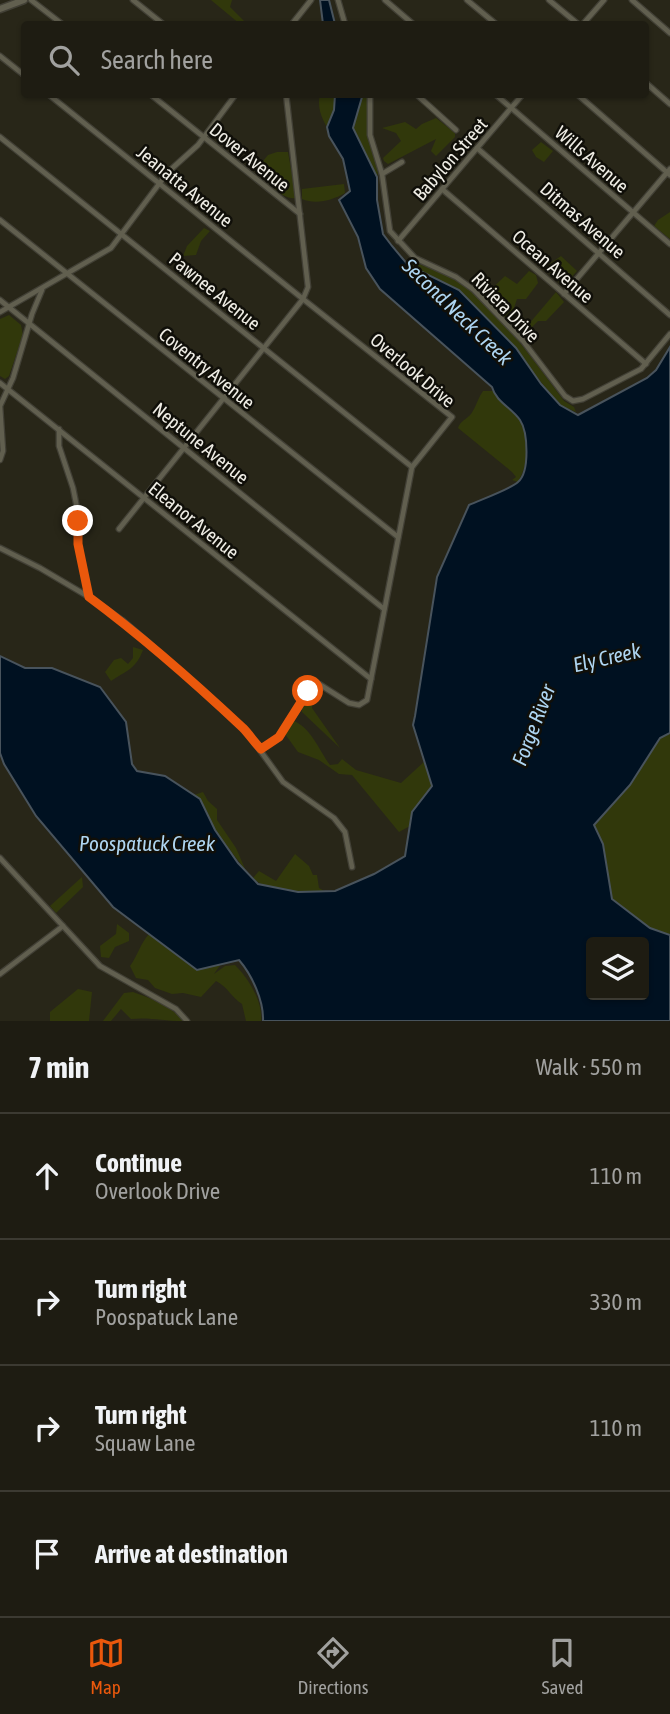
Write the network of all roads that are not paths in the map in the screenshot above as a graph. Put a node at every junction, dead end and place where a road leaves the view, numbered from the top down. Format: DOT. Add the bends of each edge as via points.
graph roads {
  1 [pos="24,0"];
  2 [pos="31,0"];
  3 [pos="133,0"];
  4 [pos="311,0"];
  5 [pos="338,0"];
  6 [pos="385,0"];
  7 [pos="467,0"];
  8 [pos="549,0"];
  9 [pos="604,0"];
  10 [pos="632,0"];
  11 [pos="0,9"];
  12 [pos="58,21"];
  13 [pos="159,21"];
  14 [pos="294,21"];
  15 [pos="344,21"];
  16 [pos="410,21"];
  17 [pos="492,21"];
  18 [pos="574,21"];
  19 [pos="586,21"];
  20 [pos="670,33"];
  21 [pos="0,56"];
  22 [pos="21,73"];
  23 [pos="649,86"];
  24 [pos="53,98"];
  25 [pos="155,98"];
  26 [pos="233,98"];
  27 [pos="286,98"];
  28 [pos="370,98"];
  29 [pos="420,98"];
  30 [pos="500,98"];
  31 [pos="520,98"];
  32 [pos="583,98"];
  33 [pos="670,104"];
  34 [pos="512,108"];
  35 [pos="456,130"];
  36 [pos="0,137"];
  37 [pos="204,138"];
  38 [pos="477,148"];
  39 [pos="402,162"];
  40 [pos="669,172"];
  41 [pos="382,174"];
  42 [pos="159,183"];
  43 [pos="442,189"];
  44 [pos="633,213"];
  45 [pos="300,214"];
  46 [pos="0,220"];
  47 [pos="122,235"];
  48 [pos="398,241"];
  49 [pos="670,244"];
  50 [pos="599,252"];
  51 [pos="67,274"];
  52 [pos="43,289"];
  53 [pos="564,293"];
  54 [pos="303,299"];
  55 [pos="0,300"];
  56 [pos="8,307"];
  57 [pos="0,312"];
  58 [pos="670,315"];
  59 [pos="30,324"];
  60 [pos="670,334"];
  61 [pos="263,348"];
  62 [pos="646,364"];
  63 [pos="0,383"];
  64 [pos="7,388"];
  65 [pos="223,398"];
  66 [pos="59,429"];
  67 [pos="185,448"];
  68 [pos="0,460"];
  69 [pos="412,467"];
  70 [pos="144,498"];
  71 [pos="119,529"];
  72 [pos="398,537"];
  73 [pos="0,548"];
  74 [pos="89,597"];
  75 [pos="385,609"];
  76 [pos="371,679"];
  77 [pos="261,749"];
  78 [pos="0,858"];
  79 [pos="352,867"];
  80 [pos="62,926"];
  81 [pos="0,975"];
  82 [pos="187,1021"];
  1 -- 11 [label="main road"];
  2 -- 12 [label="street"];
  3 -- 13 [label="street"];
  4 -- 14 [label="street"];
  5 -- 15 [label="street"];
  6 -- 16 [label="street"];
  7 -- 17 [label="street"];
  8 -- 18 [label="street"];
  9 -- 19 [label="street"];
  10 -- 20 [label="street"];
  21 -- 22 [label="street"];
  23 -- 33 [label="street"];
  24 -- 42 [label="street, Jeanatta Avenue"];
  25 -- 37 [label="street, Dover Avenue"];
  26 -- 37 [label="street"];
  27 -- 45 [label="street"];
  28 -- 41 [label="street" via="370,135"];
  29 -- 35 [label="street"];
  30 -- 34 [label="street, Wills Avenue"];
  31 -- 34 [label="street, Babylon Street"];
  32 -- 40 [label="street"];
  34 -- 38 [label="street, Babylon Street"];
  34 -- 44 [label="street, Wills Avenue"];
  36 -- 47 [label="street, Pawnee Avenue"];
  37 -- 42 [label="street"];
  37 -- 45 [label="street, Dover Avenue"];
  38 -- 43 [label="street, Babylon Street"];
  38 -- 50 [label="street, Ditmas Avenue"];
  39 -- 41 [label="street"];
  40 -- 44 [label="street"];
  41 -- 48 [label="street" via="390,231"];
  42 -- 47 [label="street"];
  42 -- 54 [label="street, Jeanatta Avenue"];
  43 -- 48 [label="street, Babylon Street"];
  43 -- 53 [label="street, Ocean Avenue"];
  44 -- 49 [label="street, Wills Avenue"];
  44 -- 50 [label="street"];
  45 -- 54 [label="street" via="307,287"];
  46 -- 51 [label="street, Coventry Avenue"];
  47 -- 51 [label="street" via="111,248"];
  47 -- 61 [label="street, Pawnee Avenue"];
  48 -- 62 [label="street, Riviera Drive" via="415,258 474,290 573,401"];
  50 -- 53 [label="street"];
  50 -- 58 [label="street, Ditmas Avenue"];
  51 -- 52 [label="street"];
  51 -- 65 [label="street, Coventry Avenue"];
  52 -- 56 [label="street"];
  52 -- 59 [label="street"];
  53 -- 62 [label="street, Ocean Avenue"];
  54 -- 61 [label="street"];
  54 -- 69 [label="street, Overlook Drive" via="452,418"];
  55 -- 56 [label="street, Neptune Avenue"];
  56 -- 57 [label="street"];
  56 -- 59 [label="street, Neptune Avenue"];
  59 -- 64 [label="street"];
  59 -- 67 [label="street, Neptune Avenue"];
  60 -- 62 [label="street, Riviera Drive"];
  61 -- 65 [label="street"];
  61 -- 69 [label="street, Pawnee Avenue"];
  63 -- 64 [label="street, Eleanor Avenue"];
  64 -- 66 [label="street, Eleanor Avenue"];
  64 -- 68 [label="street" via="0,406 4,451"];
  65 -- 67 [label="street"];
  65 -- 72 [label="street, Coventry Avenue"];
  66 -- 70 [label="street, Eleanor Avenue"];
  66 -- 74 [label="street" via="59,446 77,508 78,544"];
  67 -- 70 [label="street"];
  67 -- 75 [label="street, Neptune Avenue"];
  69 -- 72 [label="street, Overlook Drive"];
  70 -- 71 [label="street"];
  70 -- 76 [label="street, Eleanor Avenue"];
  72 -- 75 [label="street, Overlook Drive"];
  73 -- 74 [label="street"];
  74 -- 77 [label="street" via="150,644"];
  75 -- 76 [label="street, Overlook Drive"];
  76 -- 77 [label="street, Overlook Drive" via="367,700 359,705 314,685 279,737"];
  77 -- 79 [label="street" via="284,782 334,818 345,832"];
  78 -- 80 [label="street"];
  80 -- 81 [label="street"];
  80 -- 82 [label="street" via="100,966 176,1009"];
}
